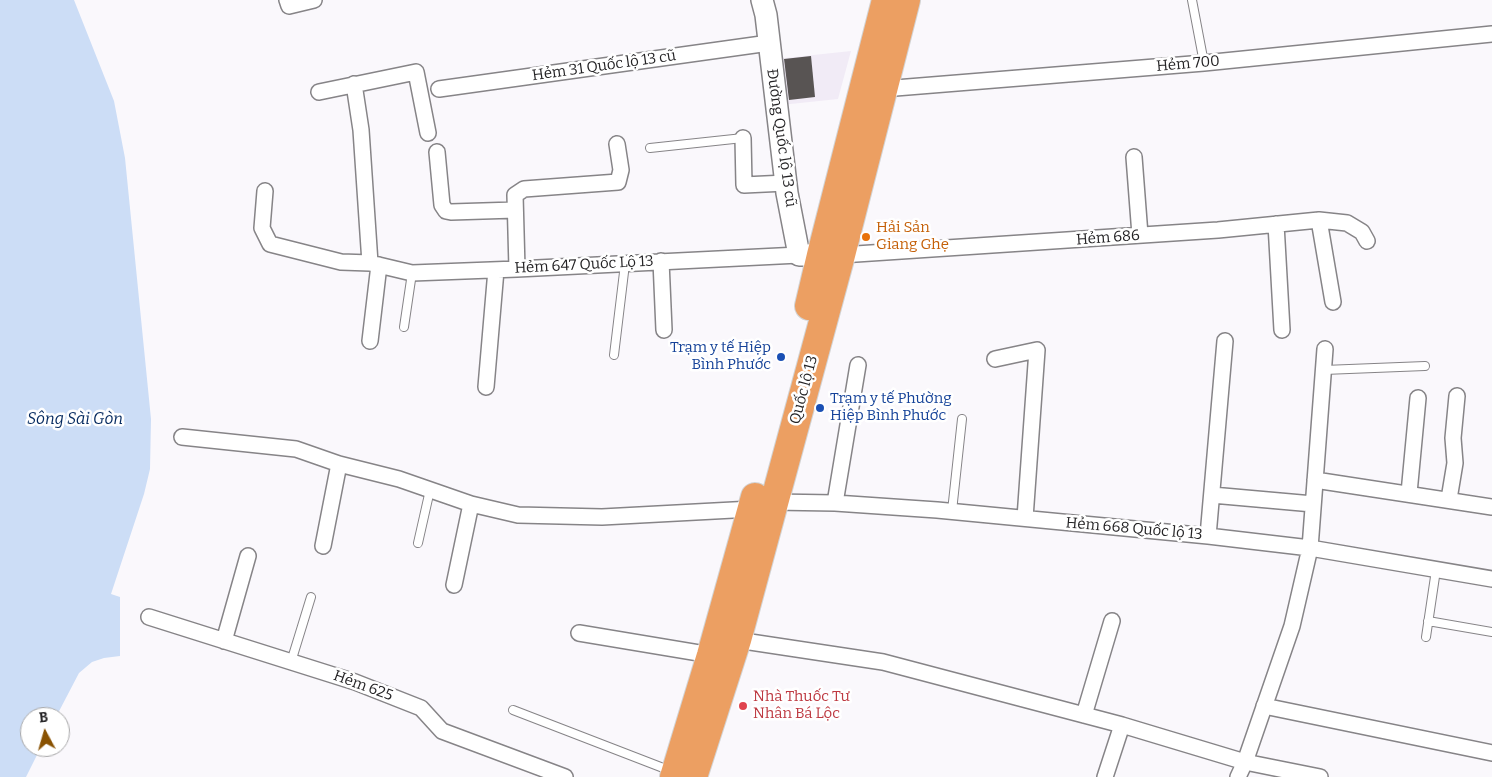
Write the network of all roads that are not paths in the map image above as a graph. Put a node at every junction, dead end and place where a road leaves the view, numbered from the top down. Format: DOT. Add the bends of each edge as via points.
graph roads {
  1 [pos="314,0"];
  2 [pos="762,0"];
  3 [pos="886,0"];
  4 [pos="906,0"];
  5 [pos="1192,0"];
  6 [pos="288,3"];
  7 [pos="1492,34"];
  8 [pos="769,43"];
  9 [pos="1204,63"];
  10 [pos="354,84"];
  11 [pos="439,89"];
  12 [pos="883,89"];
  13 [pos="319,92"];
  14 [pos="428,133"];
  15 [pos="743,138"];
  16 [pos="617,144"];
  17 [pos="650,148"];
  18 [pos="437,152"];
  19 [pos="1134,157"];
  20 [pos="786,183"];
  21 [pos="265,191"];
  22 [pos="515,210"];
  23 [pos="1319,220"];
  24 [pos="1276,224"];
  25 [pos="1140,235"];
  26 [pos="1367,241"];
  27 [pos="820,255"];
  28 [pos="661,261"];
  29 [pos="374,264"];
  30 [pos="624,264"];
  31 [pos="517,269"];
  32 [pos="496,270"];
  33 [pos="412,273"];
  34 [pos="1333,302"];
  35 [pos="404,327"];
  36 [pos="664,330"];
  37 [pos="1282,330"];
  38 [pos="370,341"];
  39 [pos="1225,341"];
  40 [pos="1325,349"];
  41 [pos="614,355"];
  42 [pos="995,359"];
  43 [pos="858,365"];
  44 [pos="1425,366"];
  45 [pos="1324,370"];
  46 [pos="486,388"];
  47 [pos="1457,396"];
  48 [pos="1418,398"];
  49 [pos="962,419"];
  50 [pos="182,437"];
  51 [pos="339,464"];
  52 [pos="1315,480"];
  53 [pos="430,490"];
  54 [pos="1409,493"];
  55 [pos="1212,495"];
  56 [pos="1449,500"];
  57 [pos="836,503"];
  58 [pos="471,504"];
  59 [pos="1313,504"];
  60 [pos="762,506"];
  61 [pos="1492,507"];
  62 [pos="952,512"];
  63 [pos="1025,518"];
  64 [pos="1208,536"];
  65 [pos="418,543"];
  66 [pos="323,546"];
  67 [pos="1310,548"];
  68 [pos="248,556"];
  69 [pos="1436,570"];
  70 [pos="1492,580"];
  71 [pos="454,585"];
  72 [pos="311,598"];
  73 [pos="149,617"];
  74 [pos="1112,621"];
  75 [pos="1428,621"];
  76 [pos="1492,632"];
  77 [pos="579,633"];
  78 [pos="1426,637"];
  79 [pos="736,640"];
  80 [pos="224,641"];
  81 [pos="711,655"];
  82 [pos="291,662"];
  83 [pos="1264,706"];
  84 [pos="513,710"];
  85 [pos="1084,715"];
  86 [pos="1122,725"];
  87 [pos="1492,754"];
  88 [pos="1245,762"];
  89 [pos="681,775"];
  90 [pos="565,777"];
  91 [pos="1105,777"];
  92 [pos="1238,777"];
  93 [pos="1320,777"];
  1 -- 6 [label="street"];
  2 -- 8 [label="street, Đường Quốc lộ 13 cũ"];
  3 -- 27 [label="highway, Quốc lộ 13"];
  4 -- 12 [label="highway, Quốc lộ 13"];
  5 -- 9 [label="lane"];
  7 -- 9 [label="street, Hẻm 700"];
  8 -- 11 [label="street, Hẻm 31 Quốc lộ 13 cũ"];
  8 -- 20 [label="street, Đường Quốc lộ 13 cũ"];
  9 -- 12 [label="street, Hẻm 700"];
  10 -- 13 [label="street"];
  10 -- 14 [label="street" via="416,72"];
  10 -- 29 [label="street"];
  12 -- 27 [label="highway, Quốc lộ 13"];
  15 -- 17 [label="lane"];
  15 -- 20 [label="street" via="744,184"];
  16 -- 22 [label="street" via="621,170 618,182 524,190 515,195"];
  18 -- 22 [label="street" via="442,205 446,211"];
  19 -- 25 [label="street"];
  20 -- 27 [label="street, Đường Quốc lộ 13 cũ"];
  21 -- 29 [label="street, Hẻm 647 Quốc Lộ 13" via="262,228 270,244 341,262"];
  22 -- 31 [label="street"];
  23 -- 24 [label="street, Hẻm 686"];
  23 -- 26 [label="street, Hẻm 686" via="1347,223 1362,232"];
  23 -- 34 [label="street"];
  24 -- 25 [label="street, Hẻm 686"];
  24 -- 37 [label="street"];
  25 -- 27 [label="street, Hẻm 686"];
  27 -- 28 [label="street, Hẻm 647 Quốc Lộ 13"];
  27 -- 60 [label="highway, Quốc lộ 13"];
  28 -- 30 [label="street, Hẻm 647 Quốc Lộ 13"];
  28 -- 36 [label="street"];
  29 -- 33 [label="street, Hẻm 647 Quốc Lộ 13"];
  29 -- 38 [label="street"];
  30 -- 31 [label="street, Hẻm 647 Quốc Lộ 13"];
  30 -- 41 [label="lane"];
  31 -- 32 [label="street, Hẻm 647 Quốc Lộ 13"];
  32 -- 33 [label="street, Hẻm 647 Quốc Lộ 13"];
  32 -- 46 [label="street"];
  33 -- 35 [label="lane"];
  39 -- 55 [label="street"];
  40 -- 45 [label="street"];
  42 -- 63 [label="street" via="1037,350"];
  43 -- 57 [label="street"];
  44 -- 45 [label="lane"];
  45 -- 52 [label="street"];
  47 -- 56 [label="street" via="1453,438 1455,463"];
  48 -- 54 [label="street"];
  49 -- 62 [label="lane"];
  50 -- 51 [label="street, Hẻm 668 Quốc lộ 13" via="296,449"];
  51 -- 53 [label="street, Hẻm 668 Quốc lộ 13"];
  51 -- 66 [label="street"];
  52 -- 54 [label="street"];
  52 -- 59 [label="street"];
  53 -- 58 [label="street, Hẻm 668 Quốc lộ 13"];
  53 -- 65 [label="lane"];
  54 -- 56 [label="street"];
  55 -- 59 [label="street"];
  55 -- 64 [label="street"];
  56 -- 61 [label="street"];
  57 -- 60 [label="street, Hẻm 668 Quốc lộ 13"];
  57 -- 62 [label="street, Hẻm 668 Quốc lộ 13"];
  58 -- 60 [label="street, Hẻm 668 Quốc lộ 13" via="518,515 602,517"];
  58 -- 71 [label="street"];
  59 -- 67 [label="street"];
  60 -- 79 [label="highway, Quốc lộ 13"];
  60 -- 81 [label="highway, Quốc lộ 13"];
  62 -- 63 [label="street, Hẻm 668 Quốc lộ 13"];
  63 -- 64 [label="street, Hẻm 668 Quốc lộ 13"];
  64 -- 67 [label="street, Hẻm 668 Quốc lộ 13"];
  67 -- 69 [label="street, Hẻm 668 Quốc lộ 13"];
  67 -- 83 [label="street" via="1292,626"];
  68 -- 80 [label="street"];
  69 -- 70 [label="street, Hẻm 668 Quốc lộ 13"];
  69 -- 75 [label="lane"];
  72 -- 82 [label="lane"];
  73 -- 80 [label="street, Hẻm 625"];
  74 -- 85 [label="street"];
  75 -- 76 [label="lane"];
  75 -- 78 [label="lane"];
  77 -- 81 [label="street"];
  79 -- 85 [label="street" via="883,662"];
  79 -- 89 [label="highway, Quốc lộ 13"];
  80 -- 82 [label="street, Hẻm 625"];
  81 -- 89 [label="highway, Quốc lộ 13"];
  82 -- 90 [label="street, Hẻm 625" via="421,708 442,731"];
  83 -- 87 [label="street"];
  83 -- 88 [label="street"];
  84 -- 89 [label="lane"];
  85 -- 86 [label="street"];
  86 -- 88 [label="street"];
  86 -- 91 [label="street"];
  88 -- 92 [label="street"];
  88 -- 93 [label="street"];
}
